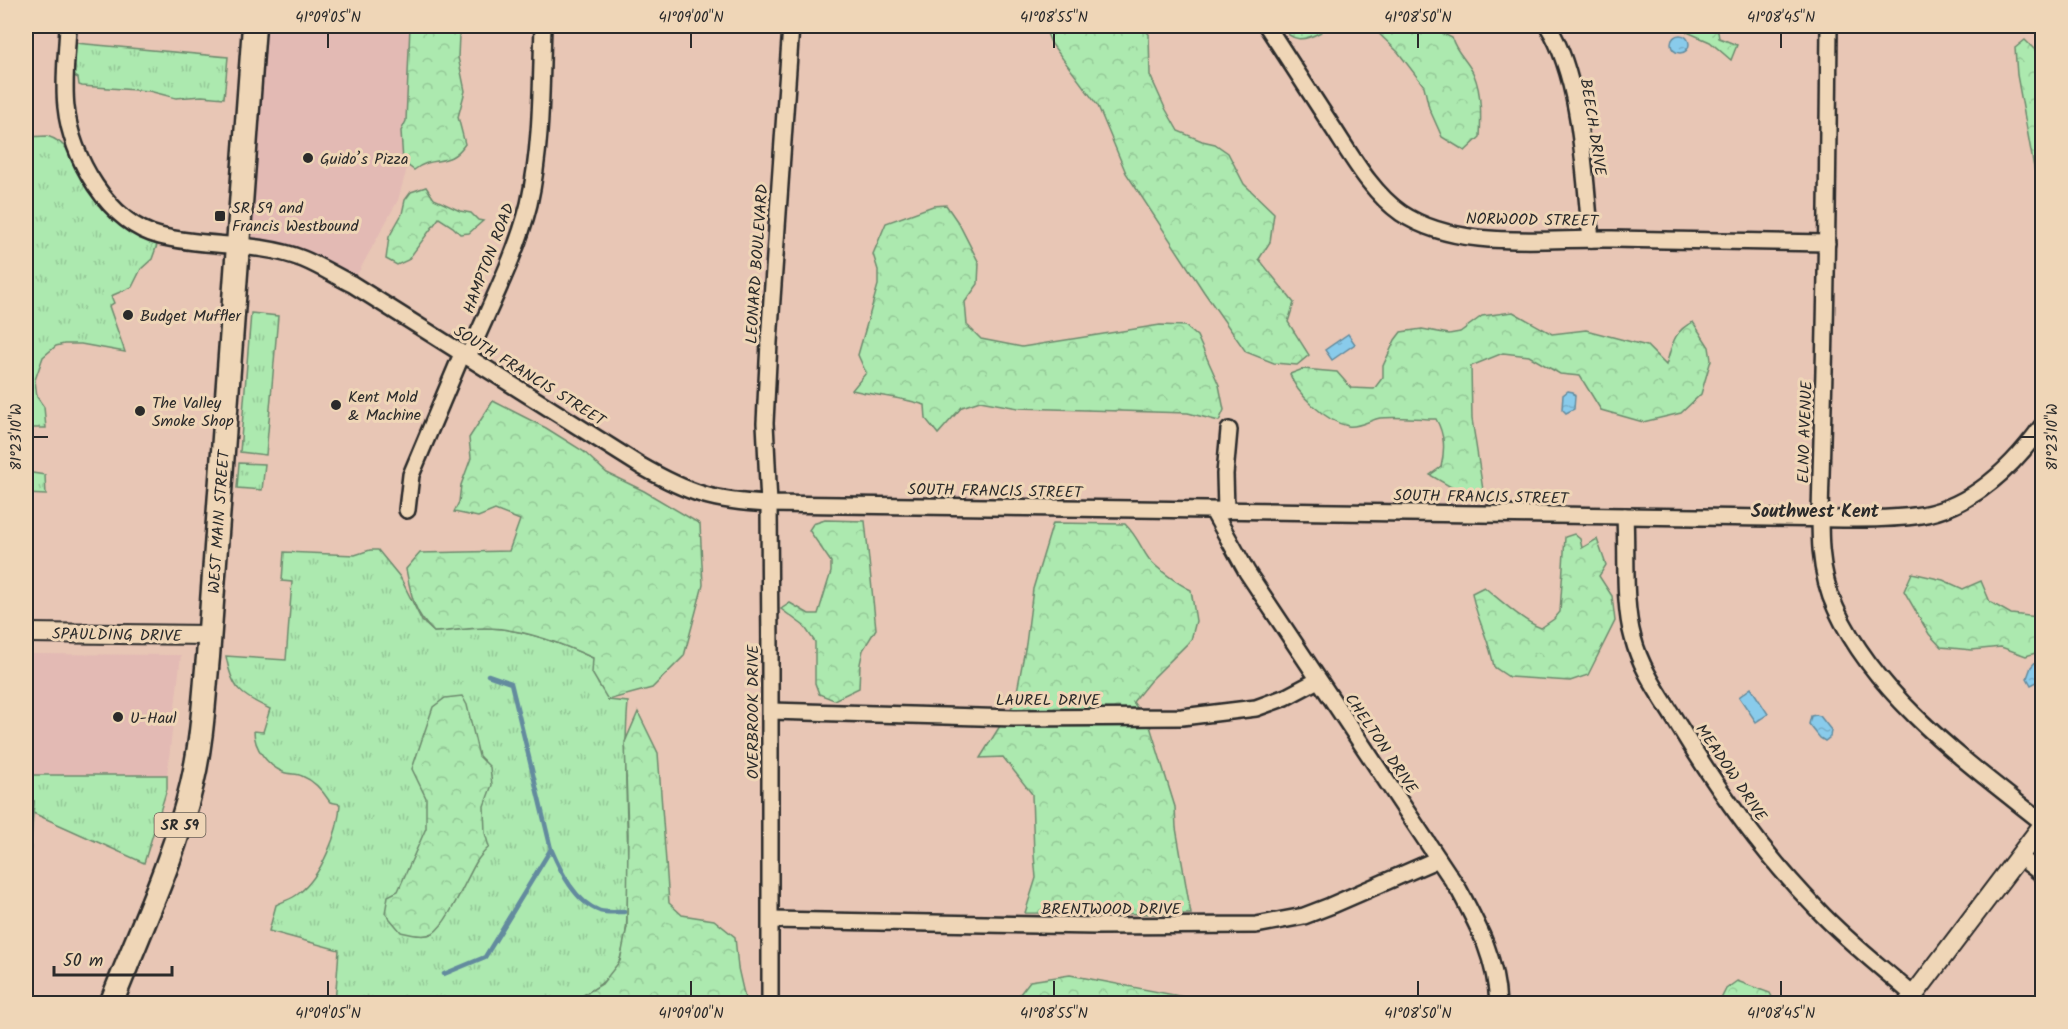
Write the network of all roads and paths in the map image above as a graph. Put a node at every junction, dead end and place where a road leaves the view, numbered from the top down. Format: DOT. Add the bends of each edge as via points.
graph roads {
  1 [pos="68,26"];
  2 [pos="254,26"];
  3 [pos="543,26"];
  4 [pos="791,26"];
  5 [pos="1267,26"];
  6 [pos="1548,26"];
  7 [pos="1829,26"];
  8 [pos="1591,239"];
  9 [pos="1827,243"];
  10 [pos="238,246"];
  11 [pos="465,356"];
  12 [pos="2043,426"];
  13 [pos="1229,430"];
  14 [pos="769,504"];
  15 [pos="407,510"];
  16 [pos="1220,511"];
  17 [pos="1625,516"];
  18 [pos="1820,518"];
  19 [pos="26,633"];
  20 [pos="209,635"];
  21 [pos="1318,680"];
  22 [pos="771,711"];
  23 [pos="2043,824"];
  24 [pos="2020,857"];
  25 [pos="1438,859"];
  26 [pos="2043,874"];
  27 [pos="771,920"];
  28 [pos="1910,999"];
  29 [pos="111,1004"];
  30 [pos="770,1004"];
  31 [pos="1498,1004"];
  1 -- 10 [label="street, SOUTH FRANCIS STREET" via="65,92 69,126 79,156 99,190 129,221 156,236"];
  2 -- 10 [label="main road, WEST MAIN STREET / SR 59"];
  3 -- 11 [label="street, HAMPTON ROAD" via="539,140 528,206 516,244"];
  4 -- 14 [label="street, LEONARD BOULEVARD" via="767,371"];
  5 -- 8 [label="street, NORWOOD STREET" via="1355,161 1400,212 1430,228 1457,236"];
  6 -- 8 [label="street, BEECH DRIVE" via="1566,66 1576,113"];
  7 -- 9 [label="street, ELNO AVENUE"];
  8 -- 9 [label="street, NORWOOD STREET"];
  9 -- 18 [label="street, ELNO AVENUE"];
  10 -- 11 [label="street, SOUTH FRANCIS STREET" via="302,259 352,284"];
  10 -- 20 [label="main road, WEST MAIN STREET / SR 59"];
  11 -- 14 [label="street, SOUTH FRANCIS STREET" via="673,484 716,499"];
  11 -- 15 [label="street, HAMPTON ROAD" via="411,475"];
  12 -- 18 [label="street, SOUTH FRANCIS STREET" via="2004,471 1982,489 1949,507 1916,516"];
  13 -- 16 [label="street"];
  14 -- 16 [label="street, SOUTH FRANCIS STREET"];
  14 -- 22 [label="street, OVERBROOK DRIVE"];
  16 -- 17 [label="street, SOUTH FRANCIS STREET"];
  16 -- 21 [label="street, CHELTON DRIVE" via="1247,572"];
  17 -- 18 [label="street, SOUTH FRANCIS STREET"];
  17 -- 28 [label="street, MEADOW DRIVE" via="1632,636 1644,668 1756,840 1786,877"];
  18 -- 23 [label="street, ELNO AVENUE" via="1828,589 1836,610 1866,658 1942,742"];
  19 -- 20 [label="street, SPAULDING DRIVE"];
  20 -- 29 [label="main road, WEST MAIN STREET / SR 59" via="198,754 184,814"];
  21 -- 22 [label="street, LAUREL DRIVE" via="1256,708 1182,717 1014,718"];
  21 -- 25 [label="street, CHELTON DRIVE"];
  22 -- 27 [label="street, OVERBROOK DRIVE"];
  23 -- 24 [label="street"];
  24 -- 26 [label="street"];
  24 -- 28 [label="street"];
  25 -- 27 [label="street, BRENTWOOD DRIVE" via="1330,906 1257,925"];
  25 -- 31 [label="street, CHELTON DRIVE" via="1480,928 1497,982"];
  27 -- 30 [label="street, OVERBROOK DRIVE"];
}
